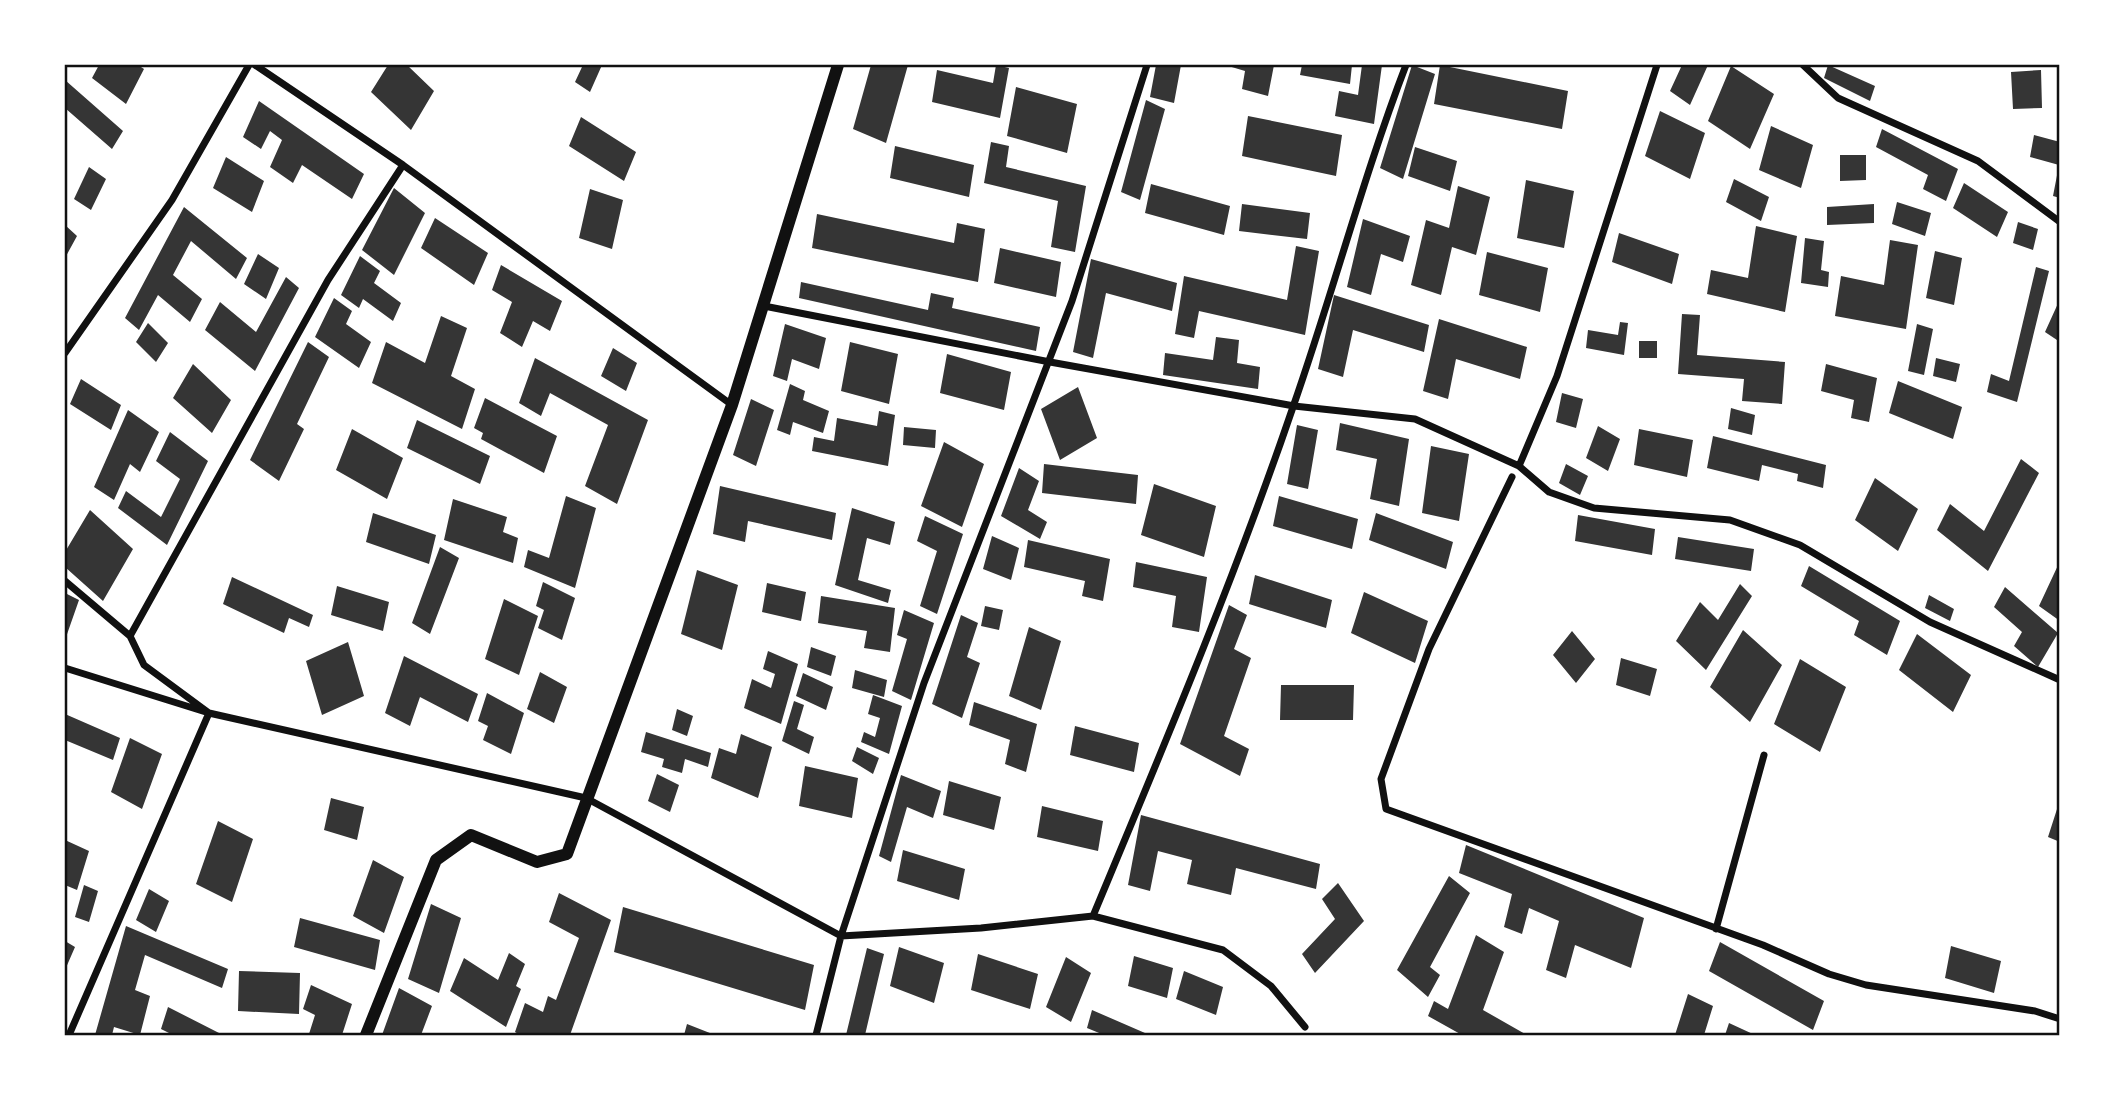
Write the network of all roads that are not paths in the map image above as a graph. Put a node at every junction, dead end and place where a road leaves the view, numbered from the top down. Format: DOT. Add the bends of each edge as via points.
graph roads {
  1 [pos="249,65"];
  2 [pos="256,65"];
  3 [pos="838,65"];
  4 [pos="1147,65"];
  5 [pos="1406,65"];
  6 [pos="1657,65"];
  7 [pos="1803,65"];
  8 [pos="268,69"];
  9 [pos="403,165"];
  10 [pos="2060,222"];
  11 [pos="764,306"];
  12 [pos="65,354"];
  13 [pos="1050,362"];
  14 [pos="733,405"];
  15 [pos="1294,406"];
  16 [pos="1519,466"];
  17 [pos="1512,477"];
  18 [pos="65,580"];
  19 [pos="130,636"];
  20 [pos="65,668"];
  21 [pos="2060,680"];
  22 [pos="209,713"];
  23 [pos="1764,755"];
  24 [pos="586,798"];
  25 [pos="1093,916"];
  26 [pos="1716,929"];
  27 [pos="841,936"];
  28 [pos="2060,1018"];
  29 [pos="1305,1027"];
  30 [pos="69,1035"];
  31 [pos="366,1035"];
  32 [pos="816,1035"];
  1 -- 12 [label="street" via="172,200"];
  2 -- 8 [label="street"];
  3 -- 11 [label="street"];
  4 -- 13 [label="street"];
  5 -- 15 [label="street" via="1375,146"];
  6 -- 16 [label="street" via="1557,376"];
  7 -- 10 [label="street" via="1838,98 1978,161"];
  8 -- 9 [label="street"];
  9 -- 14 [label="street"];
  9 -- 19 [label="street" via="328,281"];
  11 -- 13 [label="street"];
  11 -- 14 [label="street"];
  13 -- 15 [label="street"];
  13 -- 27 [label="street" via="924,683"];
  14 -- 24 [label="street"];
  15 -- 16 [label="street" via="1415,418"];
  15 -- 25 [label="street" via="1200,660"];
  16 -- 21 [label="street" via="1549,492 1594,508 1730,520 1800,545 1930,622"];
  17 -- 26 [label="street" via="1429,649 1381,779 1387,809"];
  18 -- 19 [label="street"];
  19 -- 22 [label="street" via="144,665"];
  20 -- 22 [label="street"];
  22 -- 24 [label="street"];
  22 -- 30 [label="street"];
  23 -- 26 [label="street"];
  24 -- 27 [label="street"];
  24 -- 31 [label="street" via="567,854 537,862 471,835 436,860"];
  25 -- 27 [label="street"];
  25 -- 29 [label="street" via="1223,950 1271,986"];
  26 -- 28 [label="street" via="1866,985"];
  27 -- 32 [label="street"];
}
